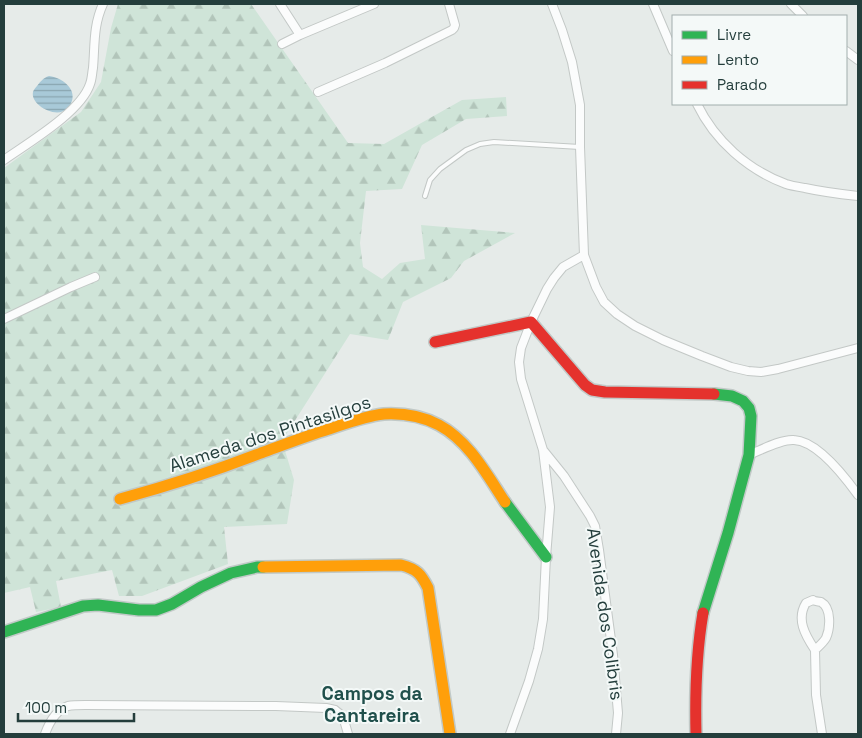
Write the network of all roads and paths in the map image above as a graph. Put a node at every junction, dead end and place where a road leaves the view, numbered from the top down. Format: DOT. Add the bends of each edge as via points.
graph roads {
  1 [pos="103,4"];
  2 [pos="280,4"];
  3 [pos="374,4"];
  4 [pos="448,4"];
  5 [pos="552,4"];
  6 [pos="653,4"];
  7 [pos="792,4"];
  8 [pos="802,15"];
  9 [pos="300,35"];
  10 [pos="282,44"];
  11 [pos="672,49"];
  12 [pos="847,52"];
  13 [pos="858,60"];
  14 [pos="318,92"];
  15 [pos="698,105"];
  16 [pos="580,147"];
  17 [pos="4,160"];
  18 [pos="425,196"];
  19 [pos="858,196"];
  20 [pos="584,255"];
  21 [pos="95,277"];
  22 [pos="4,319"];
  23 [pos="531,322"];
  24 [pos="435,342"];
  25 [pos="858,348"];
  26 [pos="543,450"];
  27 [pos="749,455"];
  28 [pos="858,495"];
  29 [pos="120,499"];
  30 [pos="546,557"];
  31 [pos="4,632"];
  32 [pos="815,650"];
  33 [pos="45,734"];
  34 [pos="348,734"];
  35 [pos="450,734"];
  36 [pos="510,734"];
  37 [pos="616,734"];
  38 [pos="696,734"];
  39 [pos="822,734"];
  1 -- 17 [label="street" via="94,39 90,84 82,98 54,125"];
  2 -- 9 [label="street"];
  3 -- 9 [label="street"];
  4 -- 14 [label="street" via="455,25 452,30"];
  5 -- 16 [label="street" via="572,62 580,105"];
  6 -- 11 [label="street"];
  7 -- 8 [label="street"];
  9 -- 10 [label="street"];
  12 -- 13 [label="street"];
  15 -- 19 [label="street" via="719,138 757,170 787,184"];
  16 -- 18 [label="lane" via="480,144 440,169 430,180"];
  16 -- 20 [label="street"];
  20 -- 23 [label="street" via="563,267 554,278"];
  20 -- 25 [label="street" via="604,302 617,314 663,340 732,368 761,372"];
  21 -- 22 [label="street"];
  23 -- 24 [label="street"];
  23 -- 26 [label="street" via="520,348 519,362 521,379"];
  23 -- 27 [label="street" via="592,390 708,393 743,401 751,416"];
  26 -- 30 [label="street" via="550,507"];
  26 -- 37 [label="street, Avenida dos Colibris" via="564,476 595,526 613,654 618,713"];
  27 -- 28 [label="street" via="782,442 803,442 816,449 843,474"];
  27 -- 38 [label="street" via="704,609 695,694"];
  29 -- 30 [label="street, Alameda dos Pintasilgos" via="180,482 362,418 412,415 435,423 470,452"];
  30 -- 36 [label="street" via="538,649"];
  31 -- 35 [label="street" via="83,606 156,610 231,573 257,567 358,565 412,568 428,588"];
  32 -- 32 [label="street" via="825,640 828,618 827,608 813,600 806,602 802,609 802,620 805,635"];
  32 -- 39 [label="street" via="816,695"];
  33 -- 34 [label="street" via="58,712 68,706 84,704 326,708 340,714"];
}
